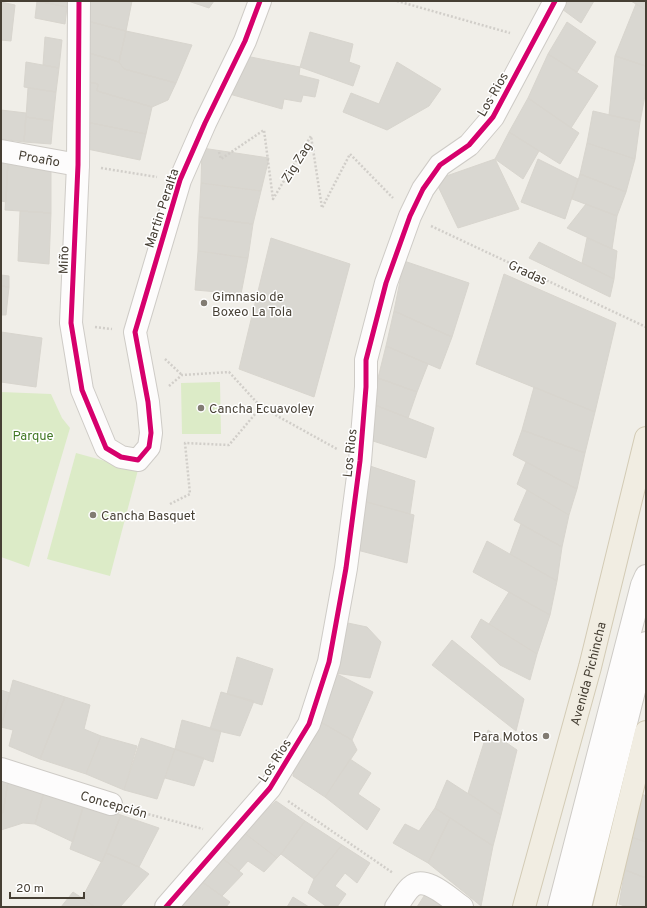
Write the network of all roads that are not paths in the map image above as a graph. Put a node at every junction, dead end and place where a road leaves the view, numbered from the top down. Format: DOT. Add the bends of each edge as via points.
graph roads {
  1 [pos="79,1"];
  2 [pos="260,1"];
  3 [pos="555,1"];
  4 [pos="1,151"];
  5 [pos="78,165"];
  6 [pos="151,433"];
  7 [pos="646,438"];
  8 [pos="646,576"];
  9 [pos="646,643"];
  10 [pos="646,732"];
  11 [pos="1,769"];
  12 [pos="111,804"];
  13 [pos="166,907"];
  14 [pos="396,907"];
  15 [pos="462,907"];
  16 [pos="524,907"];
  17 [pos="559,907"];
  18 [pos="580,907"];
  19 [pos="604,907"];
  1 -- 5 [label="street, Miño"];
  2 -- 6 [label="street, Martin Peralta" via="245,42 180,180 135,332"];
  3 -- 13 [label="street, Los Rios" via="493,117 469,145 440,165 423,189 410,216 386,283 366,360 360,461 346,568 329,662 310,724 270,788"];
  4 -- 5 [label="street, Proaño"];
  5 -- 6 [label="street, Miño" via="71,323 82,390 106,448 121,456 138,460 149,448"];
  7 -- 16 [label="main road, Avenida Pichincha" via="590,667"];
  8 -- 17 [label="street"];
  9 -- 18 [label="street"];
  10 -- 19 [label="main road"];
  11 -- 12 [label="street, Concepción"];
  14 -- 15 [label="street" via="421,885"];
}
